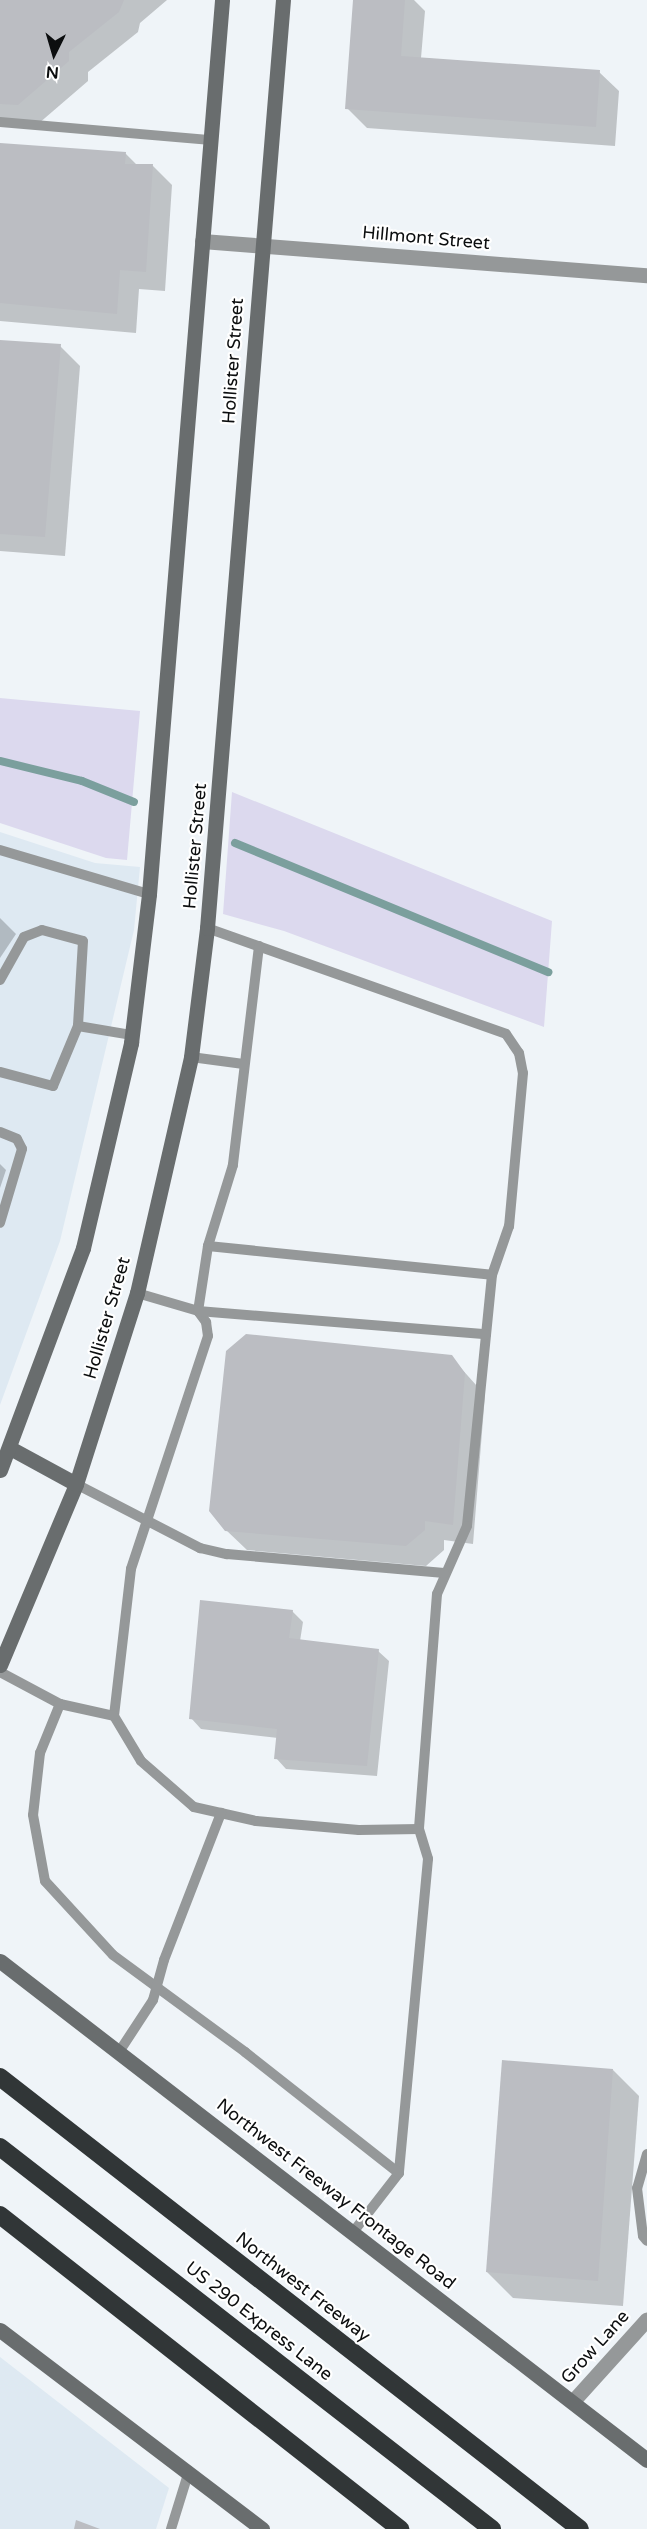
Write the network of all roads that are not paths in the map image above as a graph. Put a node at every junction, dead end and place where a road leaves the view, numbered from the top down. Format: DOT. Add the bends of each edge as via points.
graph roads {
  1 [pos="222,0"];
  2 [pos="283,0"];
  3 [pos="0,122"];
  4 [pos="211,140"];
  5 [pos="202,241"];
  6 [pos="262,245"];
  7 [pos="647,275"];
  8 [pos="0,850"];
  9 [pos="150,894"];
  10 [pos="207,928"];
  11 [pos="259,946"];
  12 [pos="0,980"];
  13 [pos="78,1026"];
  14 [pos="132,1035"];
  15 [pos="191,1056"];
  16 [pos="244,1064"];
  17 [pos="0,1072"];
  18 [pos="0,1132"];
  19 [pos="0,1223"];
  20 [pos="208,1246"];
  21 [pos="492,1275"];
  22 [pos="137,1293"];
  23 [pos="198,1311"];
  24 [pos="486,1334"];
  25 [pos="7,1445"];
  26 [pos="0,1470"];
  27 [pos="76,1484"];
  28 [pos="147,1520"];
  29 [pos="444,1573"];
  30 [pos="0,1665"];
  31 [pos="0,1672"];
  32 [pos="60,1704"];
  33 [pos="114,1716"];
  34 [pos="221,1813"];
  35 [pos="418,1829"];
  36 [pos="0,1961"];
  37 [pos="158,1988"];
  38 [pos="119,2052"];
  39 [pos="0,2077"];
  40 [pos="0,2147"];
  41 [pos="647,2154"];
  42 [pos="399,2173"];
  43 [pos="0,2215"];
  44 [pos="354,2231"];
  45 [pos="647,2241"];
  46 [pos="647,2319"];
  47 [pos="0,2330"];
  48 [pos="573,2401"];
  49 [pos="646,2458"];
  50 [pos="189,2471"];
  51 [pos="171,2529"];
  52 [pos="262,2529"];
  53 [pos="400,2529"];
  54 [pos="492,2529"];
  55 [pos="580,2529"];
  1 -- 4 [label="main road"];
  2 -- 6 [label="main road, Hollister Street"];
  3 -- 4 [label="lane"];
  4 -- 5 [label="main road"];
  5 -- 6 [label="street, Hillmont Street"];
  5 -- 9 [label="main road"];
  6 -- 7 [label="street, Hillmont Street"];
  6 -- 10 [label="main road, Hollister Street"];
  8 -- 9 [label="lane"];
  9 -- 14 [label="main road"];
  10 -- 11 [label="lane"];
  10 -- 15 [label="main road, Hollister Street"];
  11 -- 16 [label="lane"];
  11 -- 21 [label="lane" via="506,1034 519,1053 523,1073 508,1226"];
  12 -- 13 [label="lane" via="24,937 42,930 83,941"];
  13 -- 14 [label="lane"];
  13 -- 17 [label="lane" via="53,1086"];
  14 -- 25 [label="main road" via="83,1248"];
  15 -- 16 [label="lane"];
  15 -- 22 [label="main road, Hollister Street"];
  16 -- 20 [label="lane" via="233,1165"];
  18 -- 19 [label="lane" via="17,1139 22,1149"];
  20 -- 21 [label="lane"];
  20 -- 23 [label="lane"];
  21 -- 24 [label="lane"];
  22 -- 23 [label="lane"];
  22 -- 27 [label="main road, Hollister Street"];
  23 -- 24 [label="lane"];
  23 -- 28 [label="lane" via="206,1322 208,1336"];
  24 -- 29 [label="lane" via="467,1526 460,1548"];
  25 -- 26 [label="main road"];
  25 -- 27 [label="main road"];
  27 -- 28 [label="lane"];
  27 -- 30 [label="main road, Hollister Street"];
  28 -- 29 [label="lane" via="200,1548 227,1554"];
  28 -- 33 [label="lane" via="131,1569"];
  29 -- 35 [label="lane" via="437,1594"];
  31 -- 32 [label="lane"];
  32 -- 33 [label="lane"];
  32 -- 37 [label="lane" via="40,1753 33,1815 45,1881 113,1955"];
  33 -- 34 [label="lane" via="141,1761 194,1807"];
  34 -- 35 [label="lane" via="256,1821 336,1828"];
  34 -- 37 [label="lane" via="164,1960"];
  35 -- 42 [label="lane" via="428,1859"];
  36 -- 38 [label="main road, Northwest Freeway Frontage Road"];
  37 -- 38 [label="lane"];
  37 -- 42 [label="lane"];
  38 -- 44 [label="main road, Northwest Freeway Frontage Road"];
  39 -- 55 [label="highway, Northwest Freeway"];
  40 -- 54 [label="highway, US 290 Express Lane"];
  41 -- 45 [label="lane" via="637,2188 643,2236"];
  42 -- 44 [label="lane"];
  43 -- 53 [label="highway"];
  44 -- 48 [label="main road, Northwest Freeway Frontage Road"];
  46 -- 48 [label="street, Grow Lane"];
  47 -- 50 [label="main road"];
  48 -- 49 [label="main road, Northwest Freeway Frontage Road"];
  50 -- 51 [label="lane"];
  50 -- 52 [label="main road"];
}
